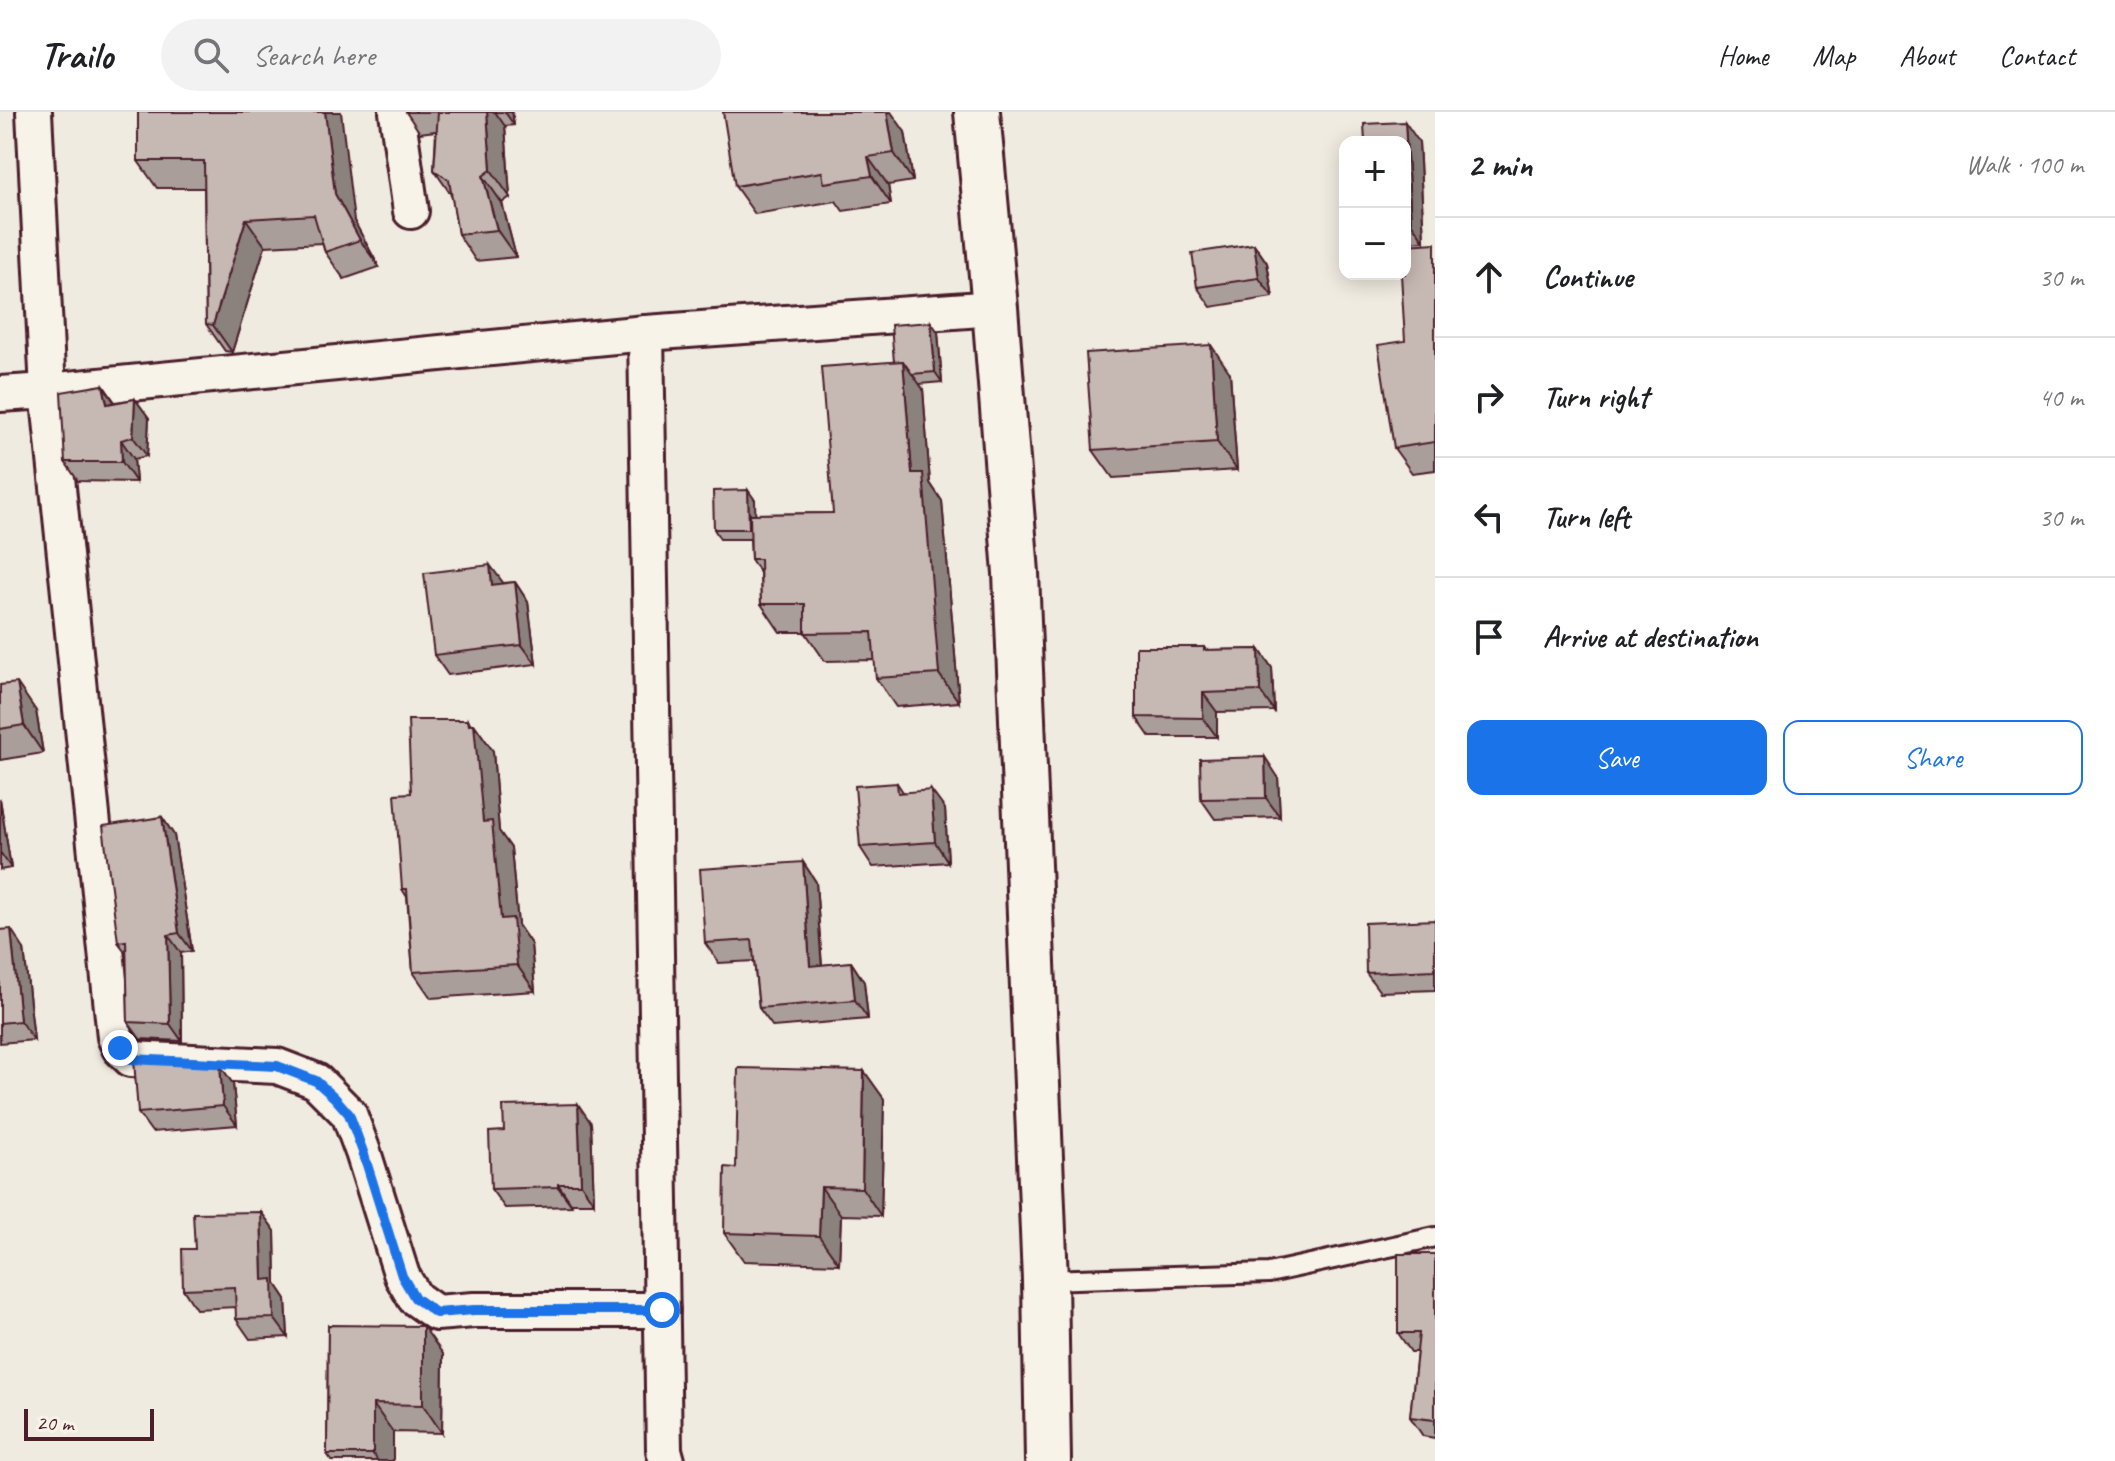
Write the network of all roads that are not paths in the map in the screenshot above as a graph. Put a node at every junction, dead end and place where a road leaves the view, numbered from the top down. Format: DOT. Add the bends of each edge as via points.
graph roads {
  1 [pos="34,112"];
  2 [pos="397,112"];
  3 [pos="977,112"];
  4 [pos="411,211"];
  5 [pos="995,308"];
  6 [pos="646,333"];
  7 [pos="48,391"];
  8 [pos="0,394"];
  9 [pos="1435,1237"];
  10 [pos="1045,1280"];
  11 [pos="662,1310"];
  12 [pos="667,1461"];
  13 [pos="1048,1461"];
  1 -- 7 [label="street"];
  2 -- 4 [label="street"];
  3 -- 5 [label="street"];
  5 -- 6 [label="street"];
  5 -- 10 [label="street" via="1016,573"];
  6 -- 7 [label="street"];
  6 -- 11 [label="street"];
  7 -- 8 [label="street"];
  7 -- 11 [label="street" via="120,1048 131,1059 277,1066 316,1081 349,1114 402,1276 415,1298 436,1313"];
  9 -- 10 [label="lane" via="1269,1273"];
  10 -- 13 [label="street"];
  11 -- 12 [label="street"];
}
